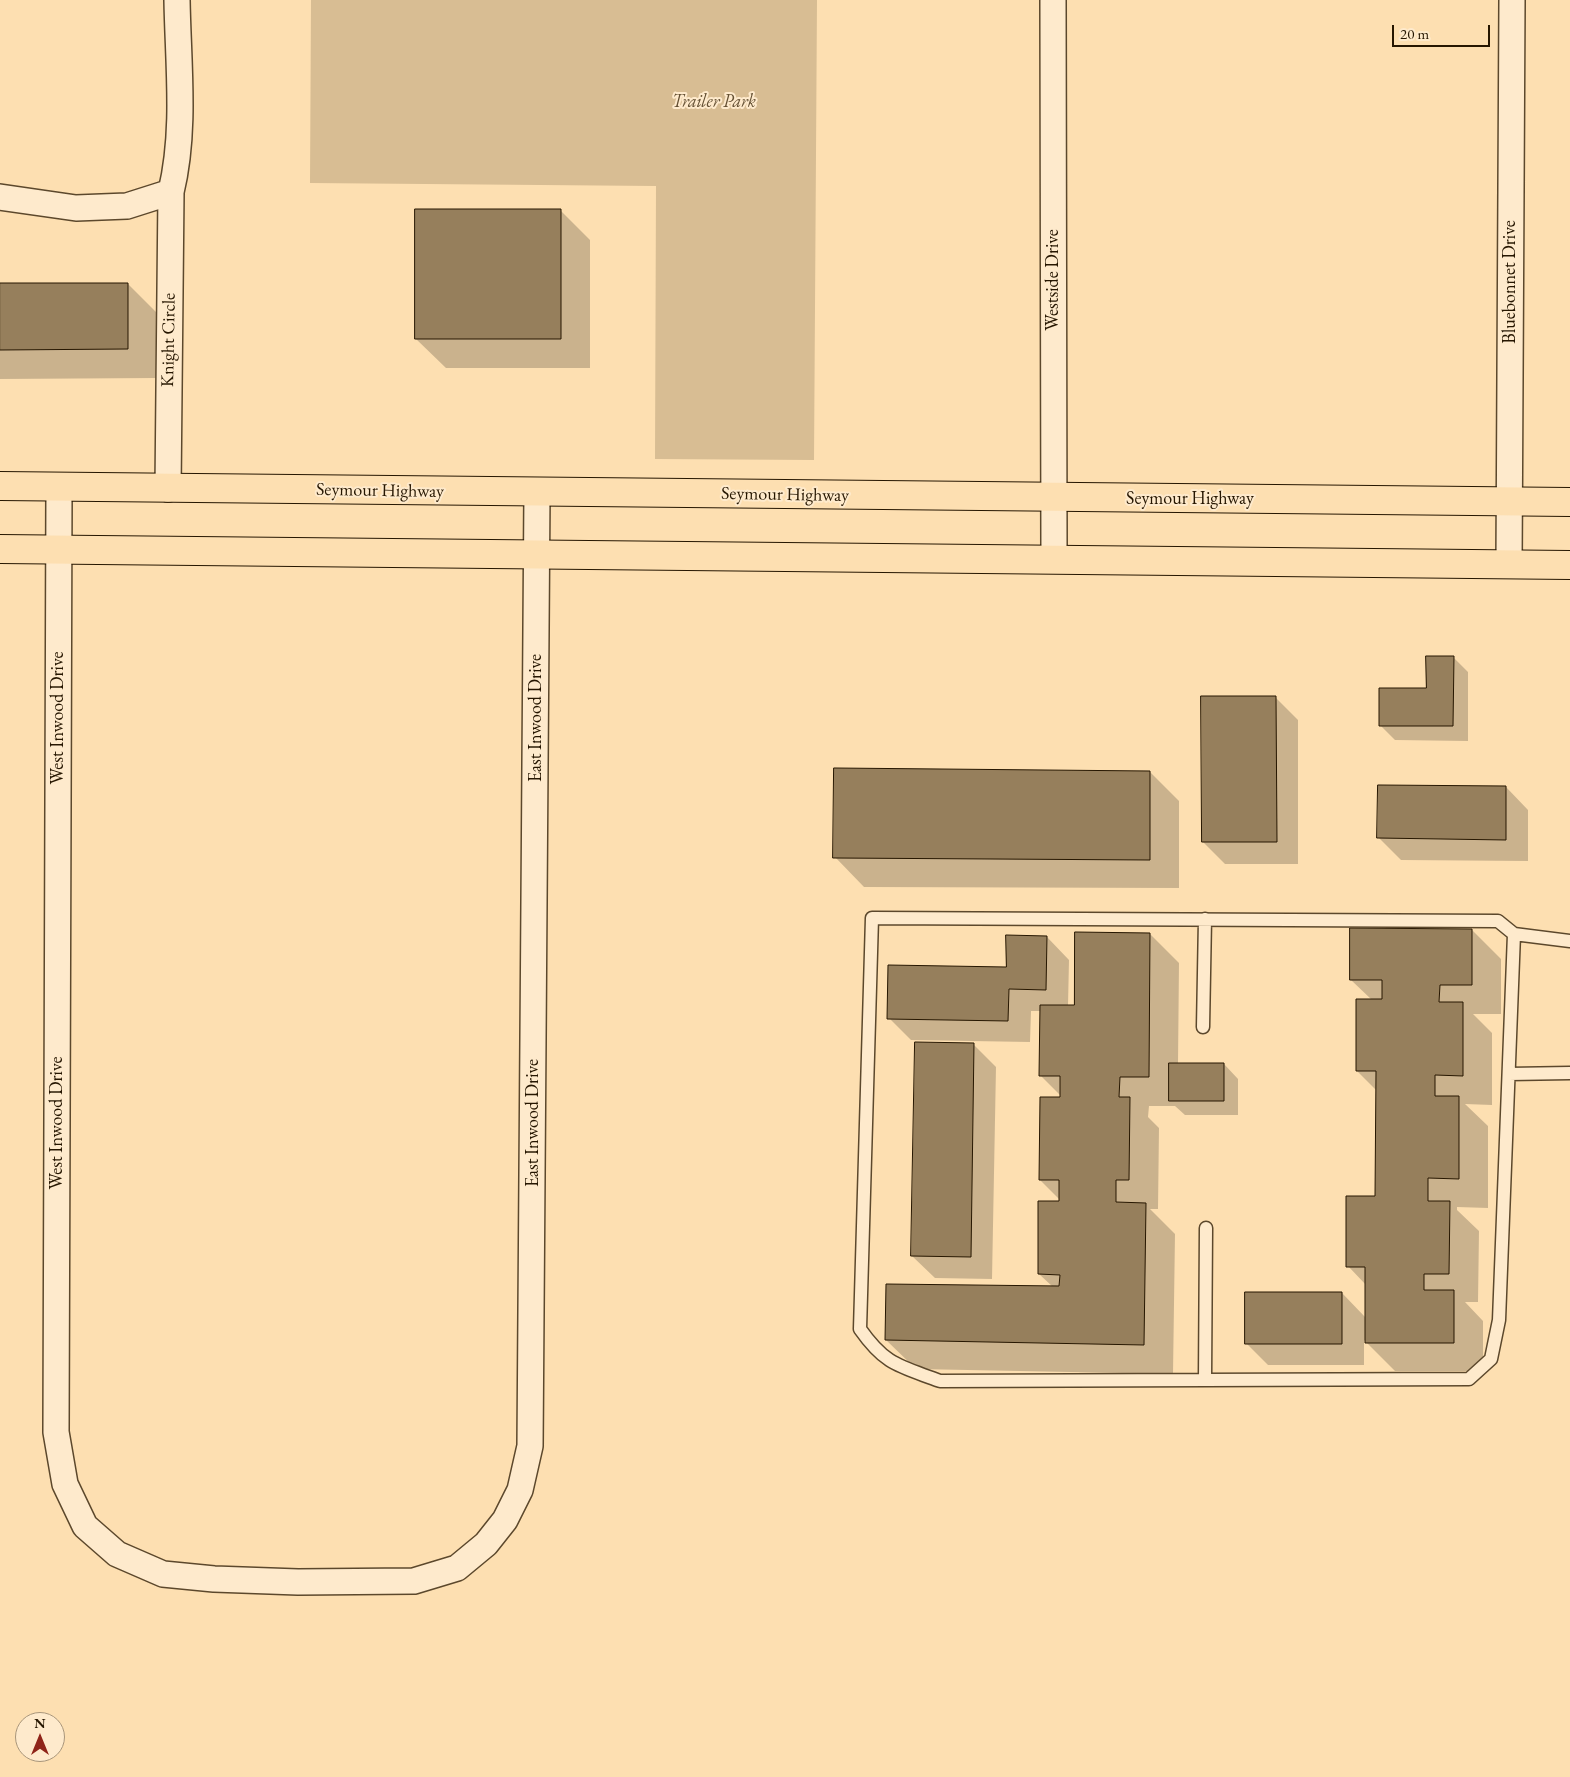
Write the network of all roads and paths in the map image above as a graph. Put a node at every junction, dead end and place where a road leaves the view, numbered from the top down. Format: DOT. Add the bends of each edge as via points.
graph roads {
  1 [pos="177,0"];
  2 [pos="1053,0"];
  3 [pos="1512,0"];
  4 [pos="171,192"];
  5 [pos="0,198"];
  6 [pos="0,486"];
  7 [pos="59,487"];
  8 [pos="168,489"];
  9 [pos="537,492"];
  10 [pos="1054,498"];
  11 [pos="1509,500"];
  12 [pos="1570,502"];
  13 [pos="0,549"];
  14 [pos="59,550"];
  15 [pos="537,554"];
  16 [pos="1054,559"];
  17 [pos="1509,564"];
  18 [pos="1570,565"];
  19 [pos="1205,919"];
  20 [pos="1514,934"];
  21 [pos="1570,941"];
  22 [pos="1203,1027"];
  23 [pos="1570,1073"];
  24 [pos="1509,1074"];
  25 [pos="1206,1228"];
  26 [pos="1205,1380"];
  27 [pos="298,1582"];
  1 -- 4 [label="street, Knight Circle" via="179,129 177,167"];
  2 -- 10 [label="street, Westside Drive"];
  3 -- 11 [label="street, Bluebonnet Drive"];
  4 -- 5 [label="street" via="127,206 76,208"];
  4 -- 8 [label="street, Knight Circle"];
  6 -- 7 [label="main road, Seymour Highway"];
  7 -- 8 [label="main road, Seymour Highway"];
  7 -- 14 [label="street, West Inwood Drive"];
  8 -- 9 [label="main road, Seymour Highway"];
  9 -- 10 [label="main road, Seymour Highway"];
  9 -- 15 [label="street, East Inwood Drive"];
  10 -- 11 [label="main road, Seymour Highway"];
  10 -- 16 [label="street, Westside Drive"];
  11 -- 12 [label="main road, Seymour Highway"];
  11 -- 17 [label="street, Bluebonnet Drive"];
  13 -- 14 [label="main road"];
  14 -- 15 [label="main road"];
  14 -- 27 [label="street, West Inwood Drive" via="56,1432 65,1484 85,1526 117,1554 163,1574"];
  15 -- 16 [label="main road"];
  15 -- 27 [label="street, East Inwood Drive" via="530,1446 520,1490 505,1520 486,1544 457,1568 414,1581"];
  16 -- 17 [label="main road"];
  17 -- 18 [label="main road"];
  19 -- 20 [label="lane" via="1498,921"];
  19 -- 22 [label="lane"];
  19 -- 26 [label="lane" via="872,918 860,1329 875,1350 891,1363 940,1381"];
  20 -- 21 [label="lane"];
  20 -- 24 [label="lane"];
  23 -- 24 [label="lane"];
  24 -- 26 [label="lane" via="1499,1320 1491,1359 1469,1379"];
  25 -- 26 [label="lane"];
}
